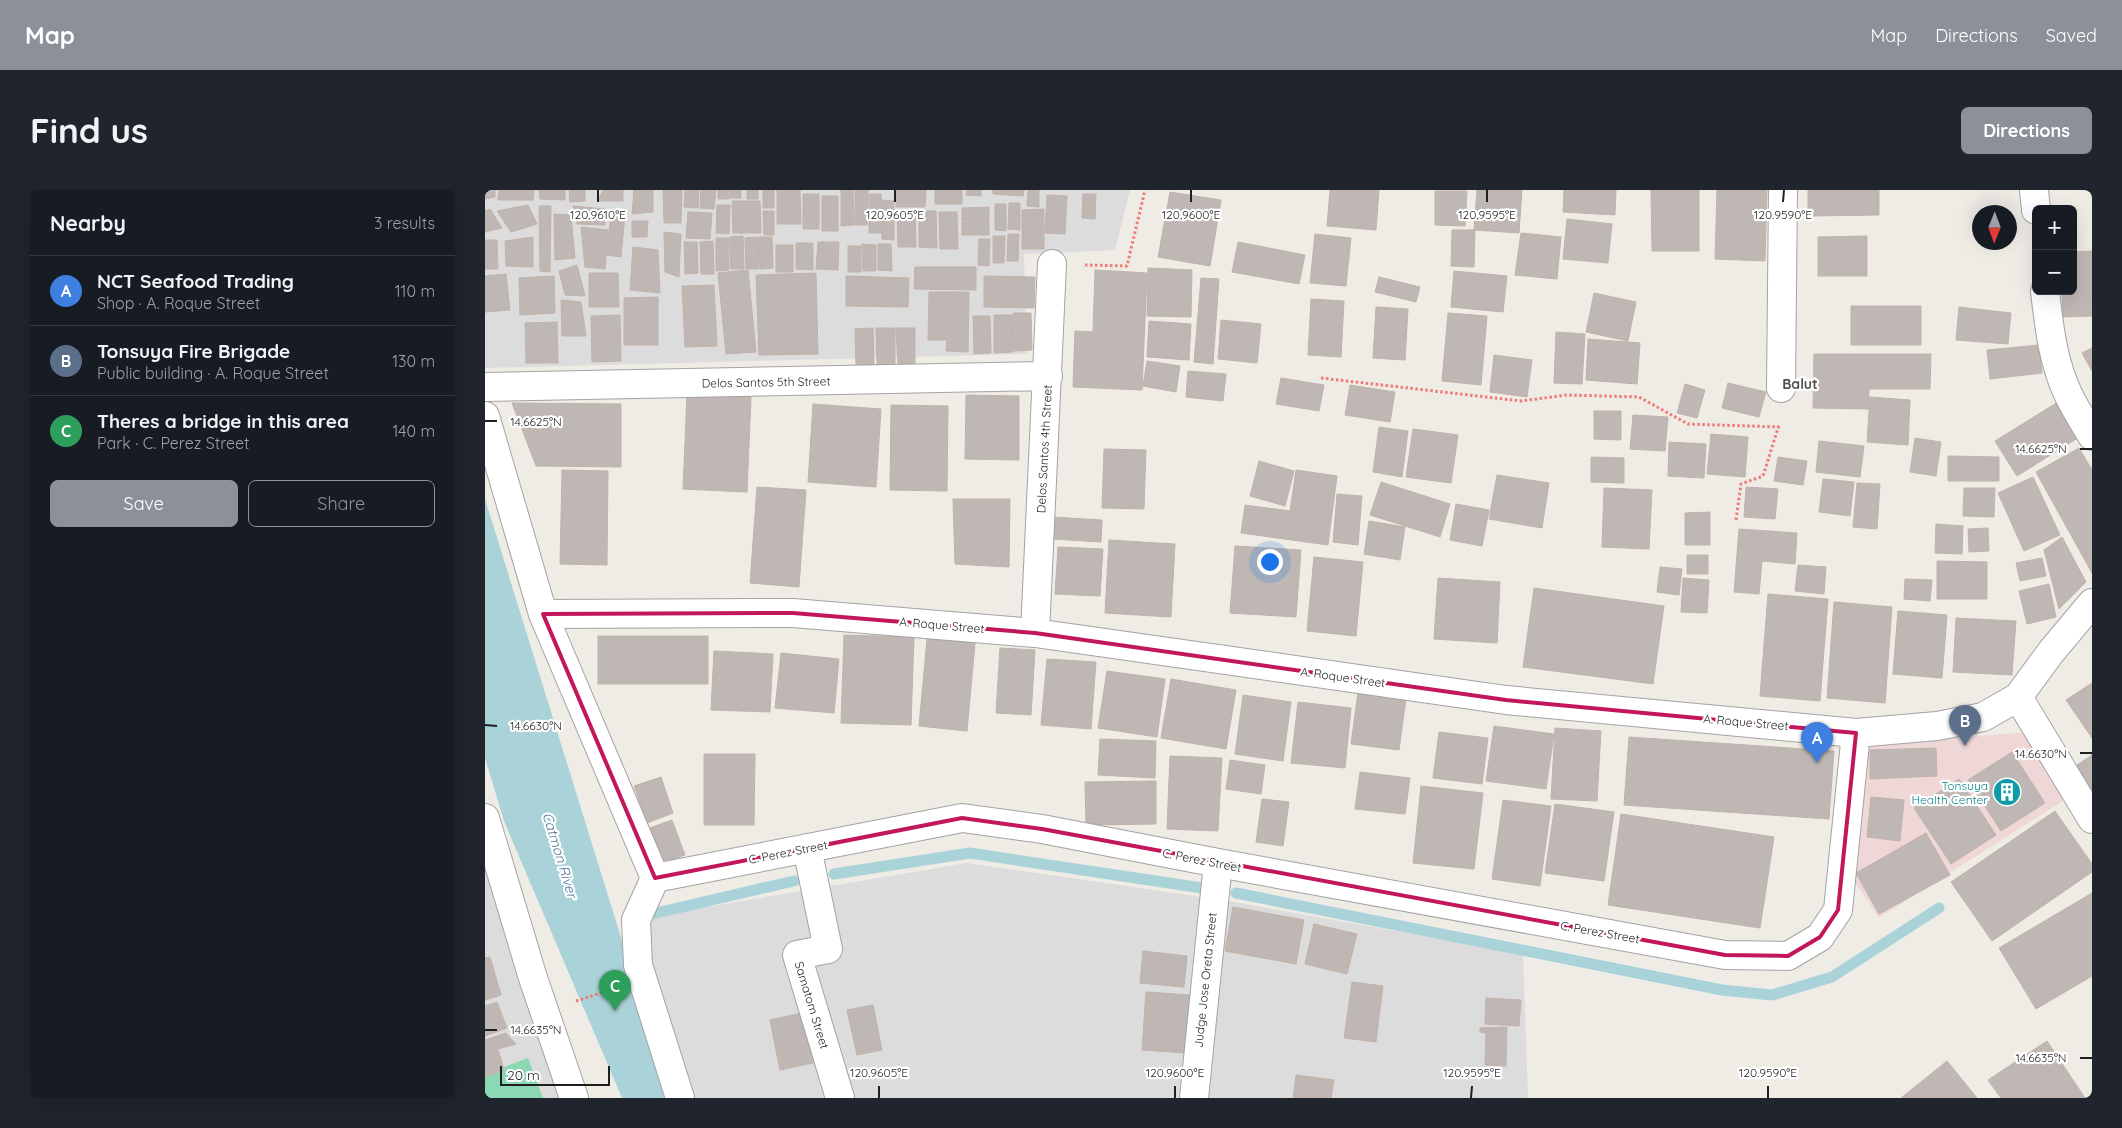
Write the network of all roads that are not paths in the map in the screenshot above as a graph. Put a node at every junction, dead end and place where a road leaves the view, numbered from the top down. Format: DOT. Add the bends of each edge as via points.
graph roads {
  1 [pos="1783,190"];
  2 [pos="2033,190"];
  3 [pos="2035,205"];
  4 [pos="1052,264"];
  5 [pos="2045,295"];
  6 [pos="1048,376"];
  7 [pos="485,387"];
  8 [pos="1781,388"];
  9 [pos="485,416"];
  10 [pos="2092,436"];
  11 [pos="2092,603"];
  12 [pos="543,614"];
  13 [pos="1035,633"];
  14 [pos="2018,697"];
  15 [pos="1856,733"];
  16 [pos="485,818"];
  17 [pos="2092,819"];
  18 [pos="807,848"];
  19 [pos="1218,863"];
  20 [pos="655,878"];
  21 [pos="574,1098"];
  22 [pos="680,1098"];
  23 [pos="840,1098"];
  24 [pos="1194,1098"];
  1 -- 8 [label="street"];
  2 -- 3 [label="street"];
  4 -- 6 [label="street, Delos Santos 4th Street"];
  5 -- 10 [label="street" via="2050,337 2058,368"];
  6 -- 7 [label="street, Delos Santos 5th Street"];
  6 -- 13 [label="street, Delos Santos 4th Street"];
  9 -- 12 [label="street"];
  11 -- 14 [label="street, A. Roque Street"];
  12 -- 13 [label="street, A. Roque Street" via="793,613"];
  12 -- 20 [label="street"];
  13 -- 15 [label="street, A. Roque Street" via="1506,700"];
  14 -- 15 [label="street, A. Roque Street" via="1983,717 1937,726"];
  14 -- 17 [label="street"];
  15 -- 19 [label="street, C. Perez Street" via="1839,910 1820,937 1788,956 1725,955"];
  16 -- 21 [label="street" via="533,978"];
  18 -- 19 [label="street, C. Perez Street" via="962,818 1042,829"];
  18 -- 20 [label="street, C. Perez Street"];
  18 -- 23 [label="street, Samatom Street" via="828,949 797,955"];
  19 -- 24 [label="street, Judge Jose Oreta Street"];
  20 -- 22 [label="street" via="635,920 638,965"];
}
